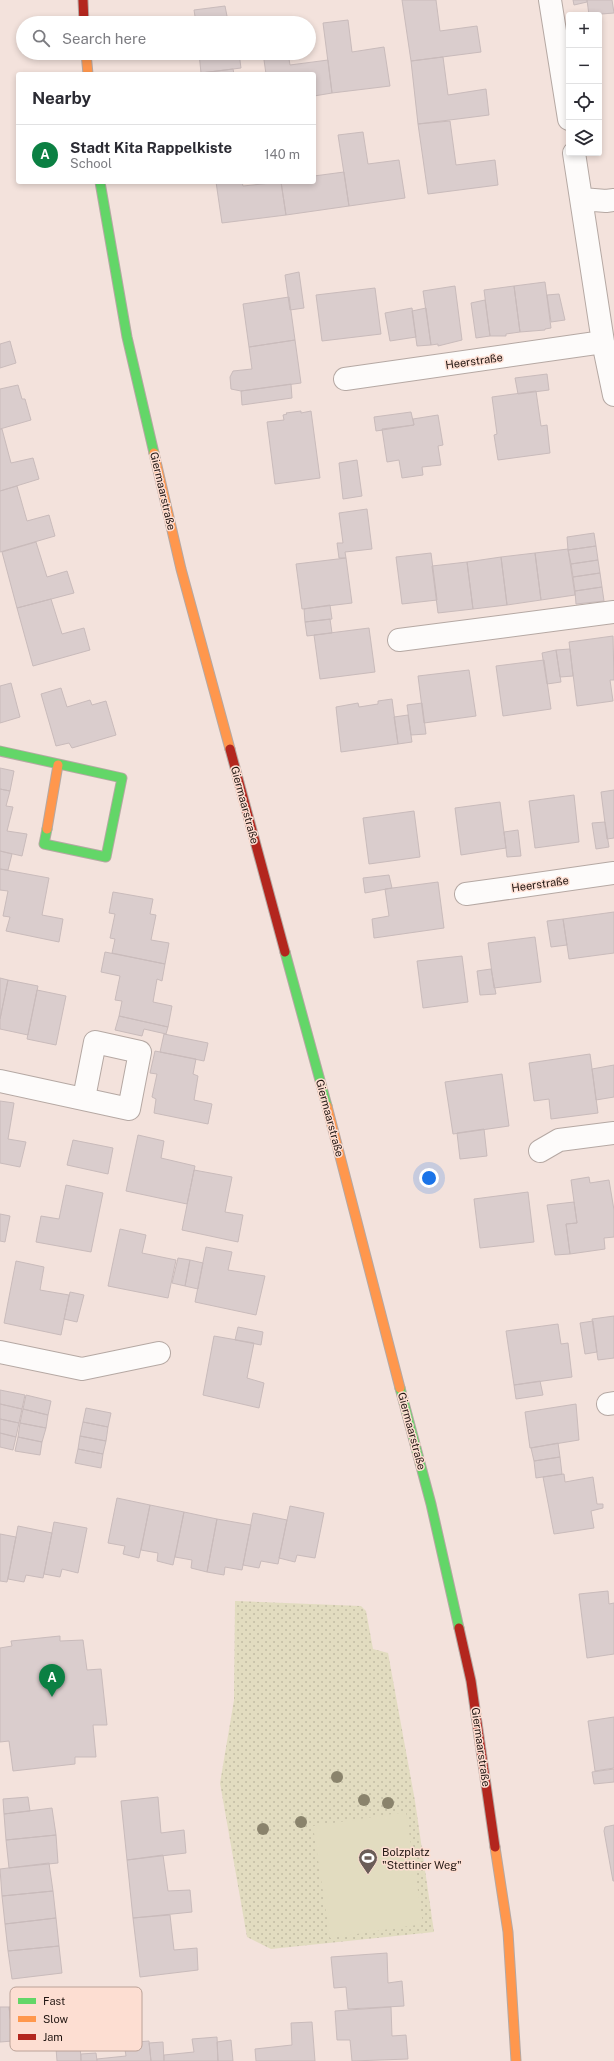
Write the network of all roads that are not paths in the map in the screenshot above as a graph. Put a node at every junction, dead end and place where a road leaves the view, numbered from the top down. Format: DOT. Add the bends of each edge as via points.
graph roads {
  1 [pos="83,0"];
  2 [pos="550,0"];
  3 [pos="84,16"];
  4 [pos="87,60"];
  5 [pos="88,72"];
  6 [pos="566,100"];
  7 [pos="575,156"];
  8 [pos="100,184"];
  9 [pos="582,199"];
  10 [pos="614,200"];
  11 [pos="603,342"];
  12 [pos="345,379"];
  13 [pos="614,396"];
  14 [pos="614,612"];
  15 [pos="399,640"];
  16 [pos="0,751"];
  17 [pos="58,765"];
  18 [pos="614,873"];
  19 [pos="466,894"];
  20 [pos="0,1081"];
  21 [pos="84,1098"];
  22 [pos="614,1133"];
  23 [pos="540,1151"];
  24 [pos="0,1352"];
  25 [pos="159,1353"];
  26 [pos="516,2061"];
  1 -- 3 [label="main road"];
  2 -- 6 [label="street"];
  4 -- 5 [label="main road"];
  7 -- 9 [label="street"];
  8 -- 26 [label="main road, Giermaarstraße" via="127,337 181,569 310,1042 427,1489 471,1681 508,1932"];
  9 -- 10 [label="street" via="606,202"];
  9 -- 11 [label="street"];
  11 -- 12 [label="street, Heerstraße"];
  11 -- 13 [label="street"];
  14 -- 15 [label="street"];
  16 -- 17 [label="main road"];
  17 -- 17 [label="main road" via="122,778 106,857 44,844"];
  18 -- 19 [label="street, Heerstraße"];
  20 -- 21 [label="street"];
  22 -- 23 [label="street" via="559,1140"];
  24 -- 25 [label="street" via="82,1369"];
}
